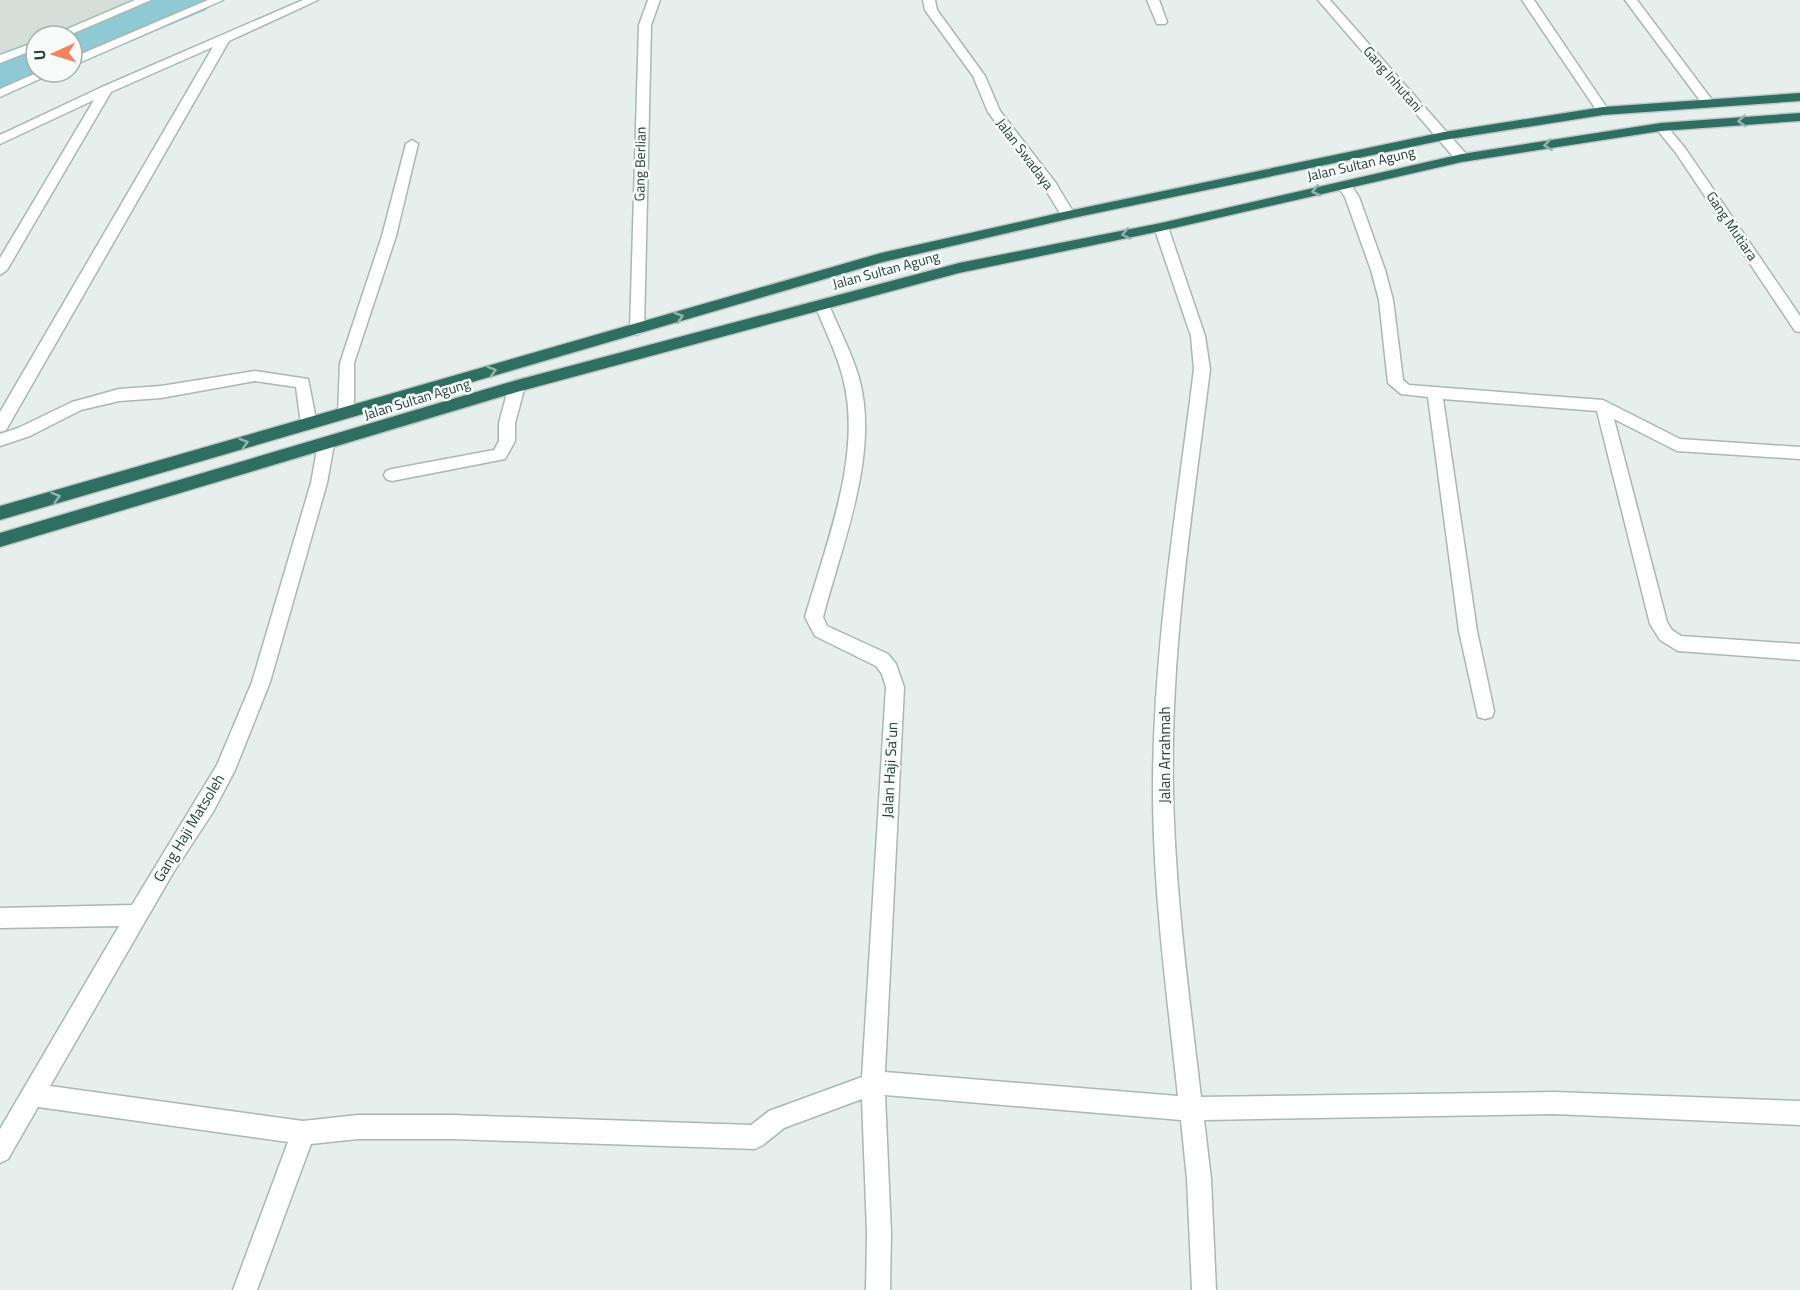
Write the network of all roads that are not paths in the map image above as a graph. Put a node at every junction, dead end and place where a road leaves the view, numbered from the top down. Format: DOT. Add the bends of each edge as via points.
graph roads {
  1 [pos="145,0"];
  2 [pos="217,0"];
  3 [pos="312,0"];
  4 [pos="654,0"];
  5 [pos="929,0"];
  6 [pos="1154,0"];
  7 [pos="1324,0"];
  8 [pos="1528,0"];
  9 [pos="1631,0"];
  10 [pos="1161,22"];
  11 [pos="84,25"];
  12 [pos="224,39"];
  13 [pos="24,50"];
  14 [pos="84,57"];
  15 [pos="0,59"];
  16 [pos="24,83"];
  17 [pos="106,90"];
  18 [pos="0,93"];
  19 [pos="1800,97"];
  20 [pos="1708,103"];
  21 [pos="1603,111"];
  22 [pos="1800,117"];
  23 [pos="1661,127"];
  24 [pos="1444,136"];
  25 [pos="0,140"];
  26 [pos="412,144"];
  27 [pos="1462,158"];
  28 [pos="1344,185"];
  29 [pos="1068,215"];
  30 [pos="1161,227"];
  31 [pos="0,270"];
  32 [pos="822,305"];
  33 [pos="1800,327"];
  34 [pos="637,330"];
  35 [pos="517,386"];
  36 [pos="1435,393"];
  37 [pos="1603,406"];
  38 [pos="346,413"];
  39 [pos="309,424"];
  40 [pos="0,426"];
  41 [pos="0,440"];
  42 [pos="326,444"];
  43 [pos="1800,453"];
  44 [pos="392,475"];
  45 [pos="0,513"];
  46 [pos="0,540"];
  47 [pos="1800,652"];
  48 [pos="1485,711"];
  49 [pos="138,915"];
  50 [pos="0,918"];
  51 [pos="873,1084"];
  52 [pos="32,1095"];
  53 [pos="1192,1109"];
  54 [pos="1800,1113"];
  55 [pos="303,1133"];
  56 [pos="0,1151"];
  57 [pos="245,1290"];
  58 [pos="878,1290"];
  59 [pos="1204,1290"];
  1 -- 11 [label="street"];
  2 -- 14 [label="street"];
  3 -- 12 [label="street"];
  4 -- 34 [label="street, Gang Berlian" via="645,25"];
  5 -- 29 [label="street, Jalan Swadaya" via="931,10 979,76 993,112 1050,185"];
  6 -- 10 [label="street"];
  7 -- 24 [label="street, Gang Inhutani"];
  8 -- 21 [label="street"];
  9 -- 20 [label="street"];
  12 -- 17 [label="street"];
  12 -- 40 [label="street"];
  13 -- 15 [label="street"];
  16 -- 18 [label="street"];
  17 -- 25 [label="street"];
  17 -- 31 [label="street"];
  19 -- 20 [label="highway, Jalan Sultan Agung"];
  20 -- 21 [label="highway, Jalan Sultan Agung"];
  21 -- 24 [label="highway, Jalan Sultan Agung"];
  22 -- 23 [label="highway, Jalan Sultan Agung, one-way"];
  23 -- 27 [label="highway, Jalan Sultan Agung, one-way"];
  23 -- 33 [label="street, Gang Mutiara"];
  24 -- 27 [label="street, Gang Inhutani"];
  24 -- 29 [label="highway, Jalan Sultan Agung"];
  26 -- 38 [label="street" via="388,236 347,363"];
  27 -- 28 [label="highway, Jalan Sultan Agung"];
  28 -- 30 [label="highway, Jalan Sultan Agung, one-way"];
  28 -- 36 [label="street" via="1352,197 1386,300 1396,383 1406,390"];
  34 -- 29 [label="highway, Jalan Sultan Agung, one-way" via="881,258"];
  30 -- 32 [label="highway, Jalan Sultan Agung, one-way" via="959,268"];
  30 -- 53 [label="street, Jalan Arrahmah" via="1195,326 1202,369 1168,646 1164,778 1170,920"];
  32 -- 35 [label="highway, Jalan Sultan Agung"];
  32 -- 51 [label="street, Jalan Haji Sa'un" via="851,378 858,424 851,482 814,617 821,631 882,660 895,687"];
  38 -- 34 [label="highway, Jalan Sultan Agung, one-way"];
  35 -- 42 [label="highway, Jalan Sultan Agung"];
  35 -- 44 [label="street" via="507,423 507,441 499,455"];
  36 -- 37 [label="street"];
  36 -- 48 [label="street" via="1468,631"];
  37 -- 43 [label="street" via="1677,445"];
  37 -- 47 [label="street" via="1659,624 1666,635 1678,643"];
  38 -- 39 [label="highway, Jalan Sultan Agung"];
  39 -- 41 [label="street" via="303,383 255,376 90,402"];
  45 -- 39 [label="highway, Jalan Sultan Agung, one-way"];
  42 -- 46 [label="highway, Jalan Sultan Agung"];
  42 -- 49 [label="street, Gang Haji Matsoleh" via="319,483 261,682 225,770"];
  49 -- 50 [label="street"];
  49 -- 52 [label="street, Gang Haji Matsoleh"];
  51 -- 53 [label="street"];
  51 -- 55 [label="street" via="777,1119 755,1137 453,1127 358,1127"];
  51 -- 58 [label="street, Jalan Haji Sa'un"];
  52 -- 55 [label="street"];
  52 -- 56 [label="street, Gang Haji Matsoleh"];
  53 -- 54 [label="street" via="1554,1104"];
  53 -- 59 [label="street, Jalan Arrahmah"];
  55 -- 57 [label="street"];
}
